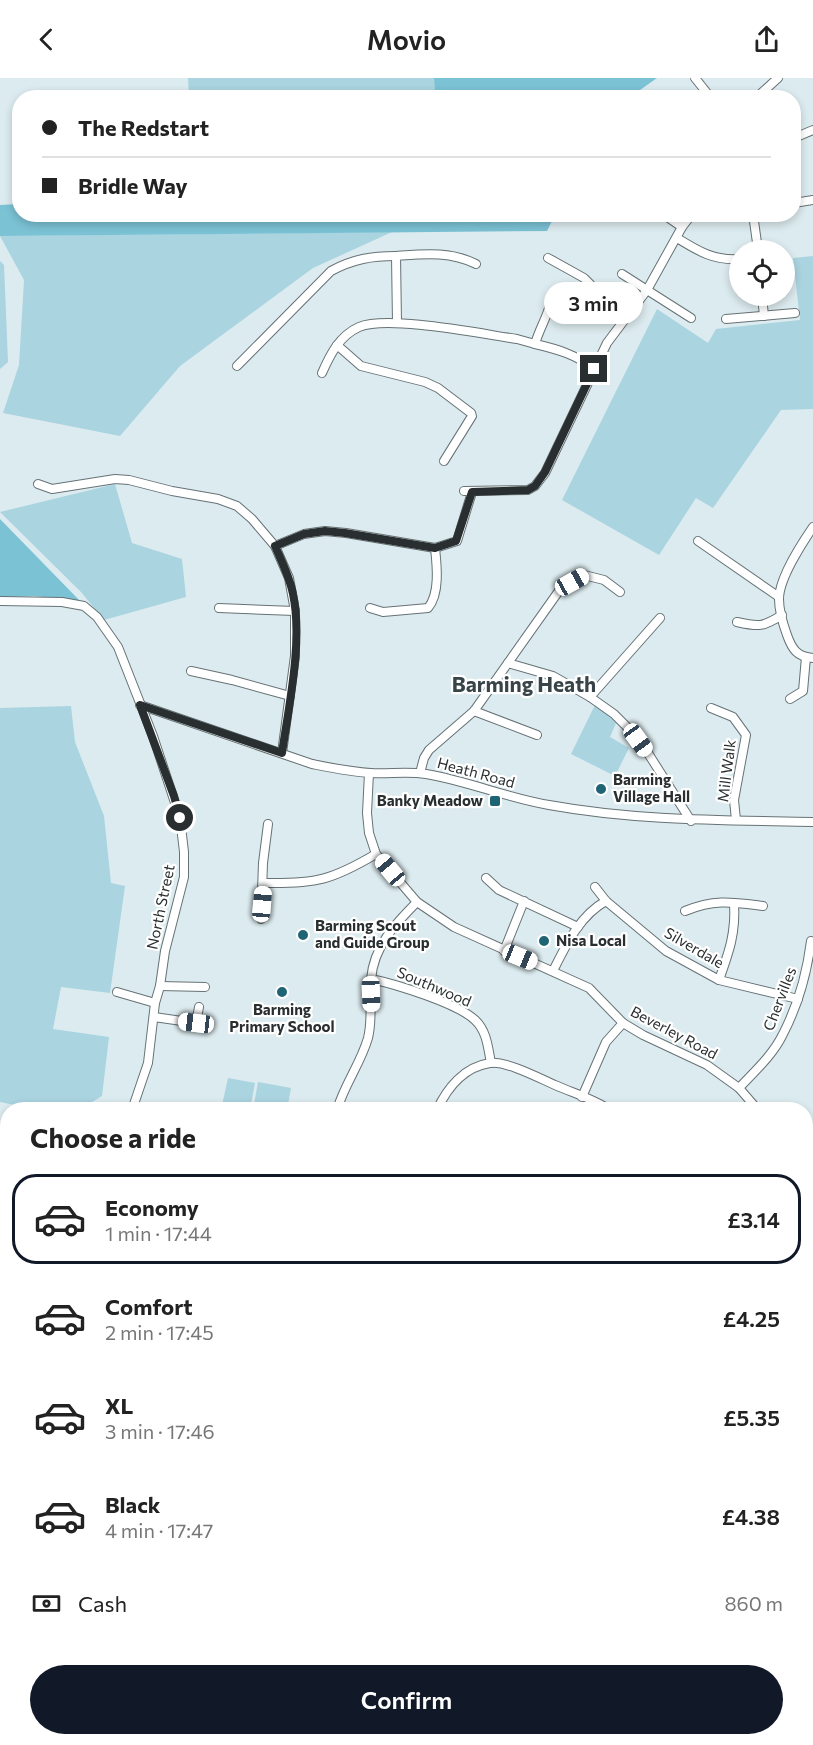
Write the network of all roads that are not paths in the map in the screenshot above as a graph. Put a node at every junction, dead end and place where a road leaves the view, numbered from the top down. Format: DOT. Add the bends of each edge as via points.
graph roads {
  1 [pos="695,78"];
  2 [pos="778,78"];
  3 [pos="705,90"];
  4 [pos="765,90"];
  5 [pos="675,222"];
  6 [pos="686,222"];
  7 [pos="754,222"];
  8 [pos="682,227"];
  9 [pos="677,238"];
  10 [pos="757,240"];
  11 [pos="396,256"];
  12 [pos="548,258"];
  13 [pos="729,260"];
  14 [pos="476,264"];
  15 [pos="622,274"];
  16 [pos="648,288"];
  17 [pos="550,305"];
  18 [pos="763,306"];
  19 [pos="795,313"];
  20 [pos="764,316"];
  21 [pos="691,318"];
  22 [pos="626,319"];
  23 [pos="726,319"];
  24 [pos="397,323"];
  25 [pos="337,345"];
  26 [pos="535,345"];
  27 [pos="237,366"];
  28 [pos="594,369"];
  29 [pos="321,373"];
  30 [pos="444,461"];
  31 [pos="38,484"];
  32 [pos="813,527"];
  33 [pos="698,541"];
  34 [pos="275,546"];
  35 [pos="435,548"];
  36 [pos="620,592"];
  37 [pos="779,597"];
  38 [pos="0,601"];
  39 [pos="219,608"];
  40 [pos="370,608"];
  41 [pos="296,611"];
  42 [pos="782,615"];
  43 [pos="660,618"];
  44 [pos="737,622"];
  45 [pos="809,657"];
  46 [pos="508,663"];
  47 [pos="191,671"];
  48 [pos="290,696"];
  49 [pos="590,697"];
  50 [pos="790,699"];
  51 [pos="140,705"];
  52 [pos="711,708"];
  53 [pos="474,711"];
  54 [pos="537,735"];
  55 [pos="282,753"];
  56 [pos="369,773"];
  57 [pos="420,773"];
  58 [pos="736,820"];
  59 [pos="691,821"];
  60 [pos="813,822"];
  61 [pos="268,824"];
  62 [pos="376,854"];
  63 [pos="486,878"];
  64 [pos="264,883"];
  65 [pos="596,887"];
  66 [pos="524,901"];
  67 [pos="606,901"];
  68 [pos="417,902"];
  69 [pos="734,903"];
  70 [pos="763,906"];
  71 [pos="685,911"];
  72 [pos="262,922"];
  73 [pos="578,927"];
  74 [pos="812,941"];
  75 [pos="504,951"];
  76 [pos="553,970"];
  77 [pos="371,979"];
  78 [pos="719,980"];
  79 [pos="160,986"];
  80 [pos="205,987"];
  81 [pos="117,992"];
  82 [pos="798,999"];
  83 [pos="155,1003"];
  84 [pos="199,1007"];
  85 [pos="154,1017"];
  86 [pos="623,1023"];
  87 [pos="490,1063"];
  88 [pos="739,1088"];
  89 [pos="582,1096"];
  90 [pos="135,1102"];
  91 [pos="340,1102"];
  92 [pos="442,1102"];
  93 [pos="594,1102"];
  94 [pos="751,1102"];
  1 -- 3 [label="street"];
  2 -- 4 [label="street"];
  5 -- 8 [label="street"];
  6 -- 8 [label="street"];
  7 -- 10 [label="street"];
  8 -- 9 [label="street"];
  9 -- 13 [label="street" via="706,255"];
  9 -- 16 [label="street"];
  11 -- 14 [label="street" via="445,254"];
  11 -- 24 [label="street"];
  11 -- 27 [label="street" via="365,257 331,271"];
  12 -- 22 [label="street" via="584,279"];
  15 -- 16 [label="street"];
  16 -- 21 [label="street"];
  16 -- 22 [label="street"];
  17 -- 26 [label="street"];
  18 -- 20 [label="street"];
  19 -- 20 [label="street"];
  20 -- 23 [label="street"];
  22 -- 28 [label="street" via="607,343"];
  24 -- 25 [label="street" via="359,327"];
  24 -- 26 [label="street" via="517,339"];
  25 -- 29 [label="street"];
  25 -- 30 [label="street" via="361,366 432,385 471,413"];
  26 -- 28 [label="street" via="558,350"];
  28 -- 35 [label="street" via="535,486 528,490 468,491 456,541"];
  31 -- 34 [label="street" via="52,489 129,480 218,499 237,506"];
  32 -- 37 [label="street" via="797,551"];
  33 -- 37 [label="street"];
  34 -- 35 [label="street" via="304,534 325,531"];
  34 -- 41 [label="street" via="289,578"];
  35 -- 40 [label="street" via="434,596 428,608 383,612"];
  36 -- 46 [label="street" via="604,580 584,575 561,588"];
  37 -- 42 [label="street"];
  38 -- 51 [label="street, North Street" via="84,606 118,647"];
  39 -- 41 [label="street"];
  41 -- 48 [label="street"];
  42 -- 44 [label="street" via="758,626"];
  42 -- 45 [label="street" via="791,646 796,653"];
  43 -- 49 [label="street"];
  45 -- 50 [label="street" via="803,691"];
  46 -- 49 [label="street" via="553,676"];
  46 -- 53 [label="street"];
  47 -- 48 [label="street"];
  48 -- 55 [label="street"];
  49 -- 59 [label="street" via="630,730"];
  51 -- 55 [label="street, Heath Road"];
  51 -- 79 [label="street, North Street" via="174,796 184,852 184,877"];
  52 -- 58 [label="street, Mill Walk" via="734,717 746,735 734,800"];
  53 -- 54 [label="street"];
  53 -- 57 [label="street" via="429,750"];
  55 -- 56 [label="street, Heath Road" via="312,764"];
  56 -- 57 [label="street, Heath Road"];
  56 -- 62 [label="street, Beverley Road" via="367,813"];
  57 -- 59 [label="street, Heath Road" via="549,805"];
  58 -- 59 [label="street, Heath Road"];
  58 -- 60 [label="street, Heath Road"];
  61 -- 64 [label="street"];
  62 -- 64 [label="street" via="347,871 314,882"];
  62 -- 68 [label="street, Beverley Road"];
  63 -- 66 [label="street" via="500,890"];
  64 -- 72 [label="street"];
  65 -- 67 [label="street, Silverdale"];
  66 -- 73 [label="street"];
  66 -- 75 [label="street"];
  67 -- 73 [label="street"];
  67 -- 78 [label="street, Silverdale" via="666,951"];
  68 -- 75 [label="street, Beverley Road" via="454,927"];
  68 -- 77 [label="street" via="387,936 377,954"];
  69 -- 70 [label="street"];
  69 -- 71 [label="street" via="706,903"];
  69 -- 78 [label="street" via="733,942"];
  73 -- 76 [label="street"];
  74 -- 82 [label="street, Chervilles"];
  75 -- 76 [label="street, Beverley Road"];
  76 -- 86 [label="street, Beverley Road" via="589,988"];
  77 -- 87 [label="street, Southwood" via="414,991 475,1020 484,1034"];
  77 -- 91 [label="street" via="367,1040"];
  78 -- 82 [label="street, Silverdale"];
  79 -- 80 [label="street"];
  79 -- 83 [label="street, North Street"];
  81 -- 83 [label="street"];
  82 -- 88 [label="street, Chervilles" via="783,1036"];
  83 -- 85 [label="street, North Street"];
  84 -- 85 [label="street" via="196,1023"];
  85 -- 90 [label="street, North Street" via="148,1063"];
  86 -- 88 [label="street, Beverley Road" via="707,1065"];
  86 -- 89 [label="street" via="606,1042"];
  87 -- 89 [label="street"];
  87 -- 92 [label="street" via="467,1072 452,1084"];
  88 -- 94 [label="street, Beverley Road"];
  89 -- 93 [label="street"];
}
